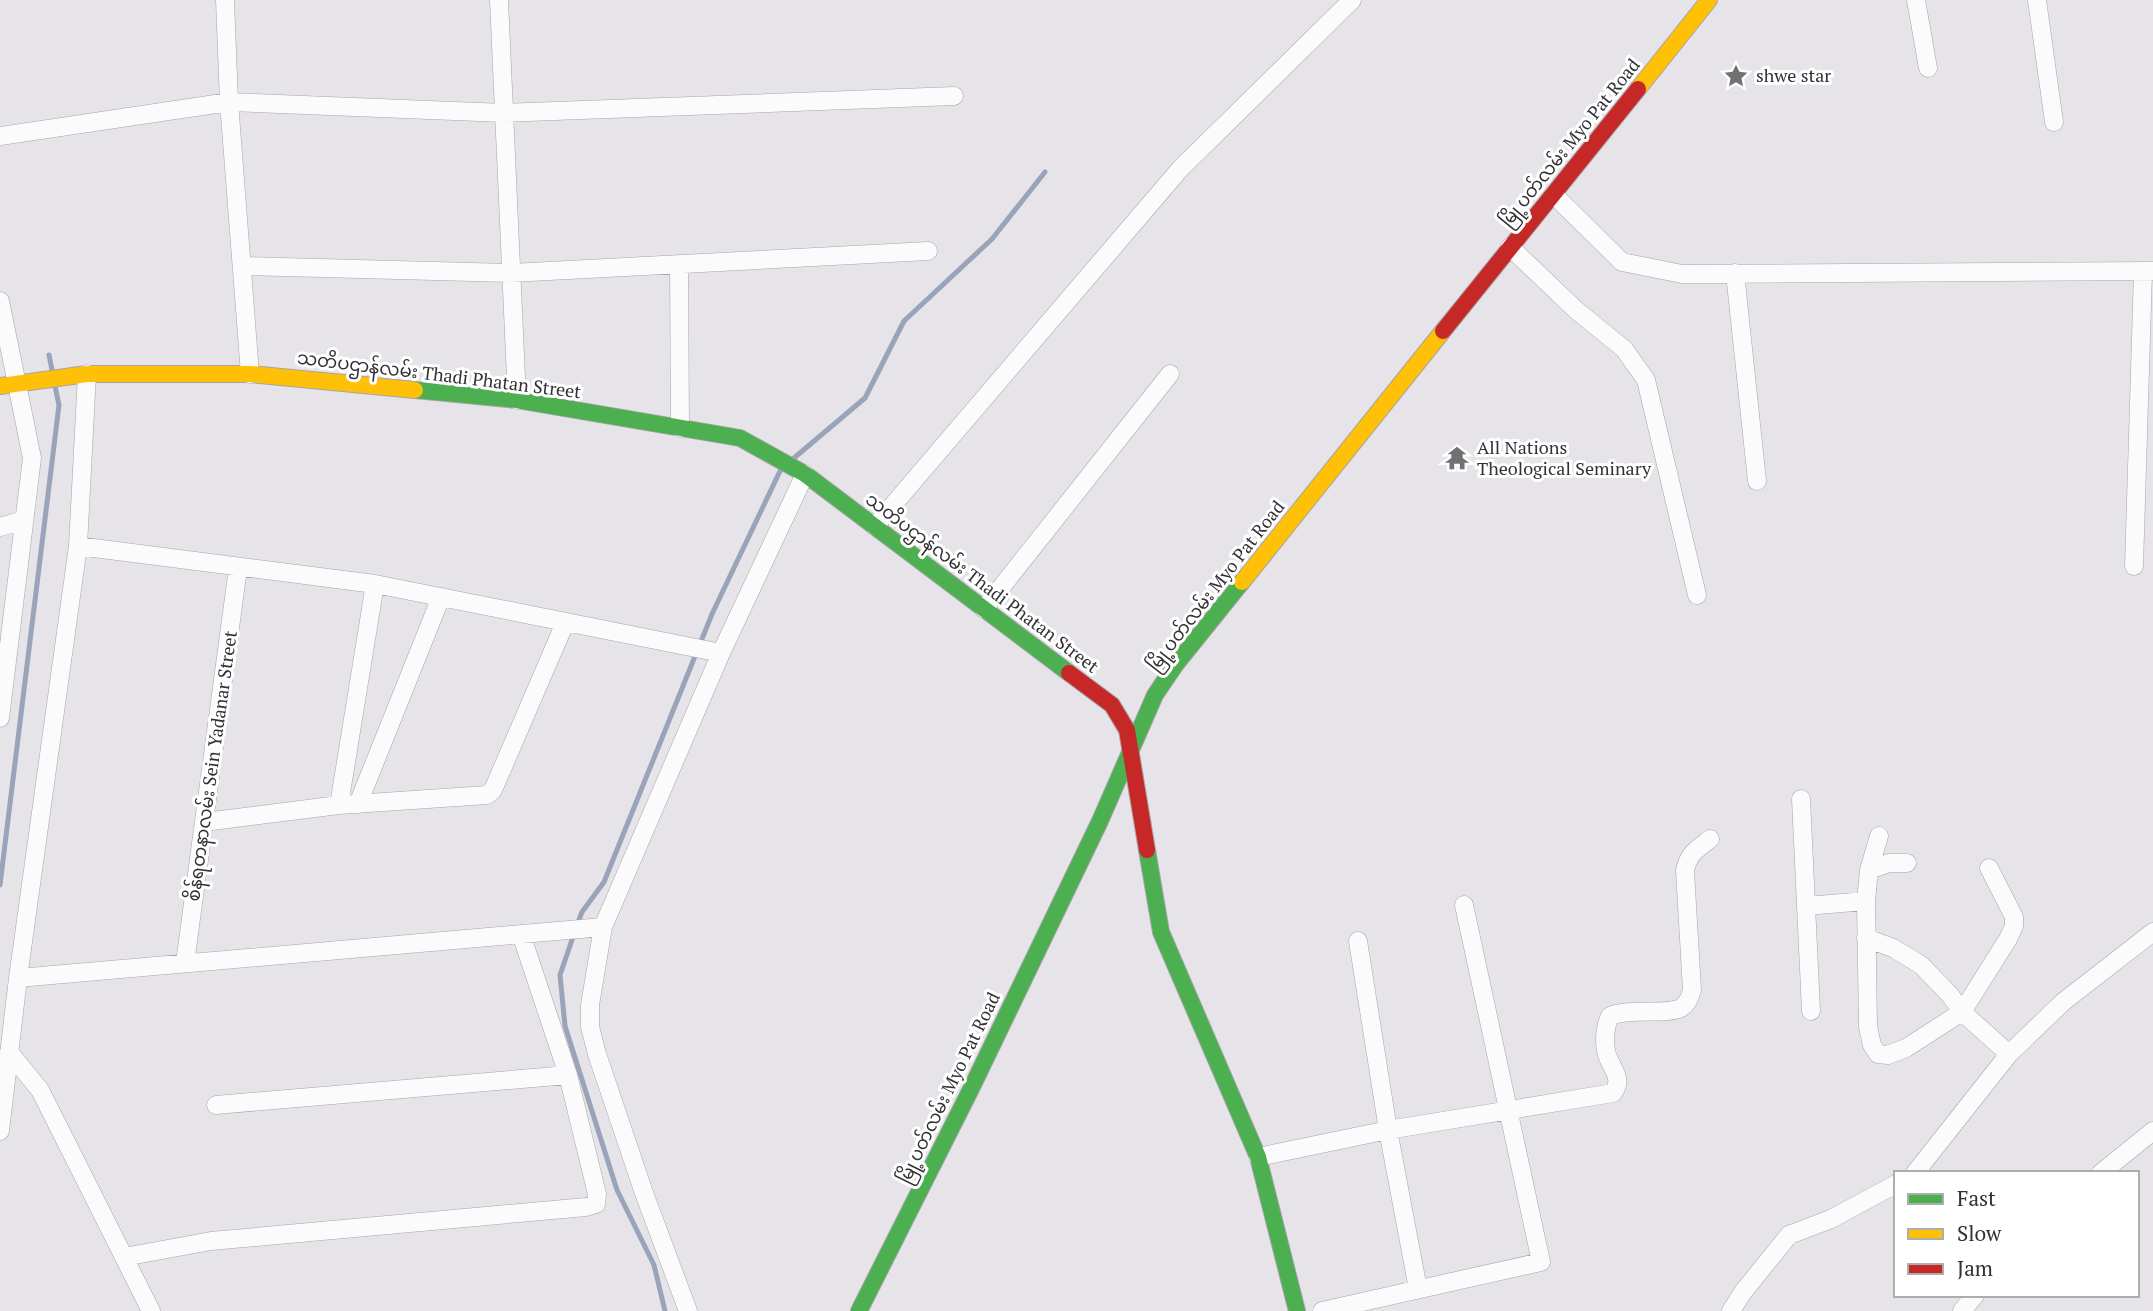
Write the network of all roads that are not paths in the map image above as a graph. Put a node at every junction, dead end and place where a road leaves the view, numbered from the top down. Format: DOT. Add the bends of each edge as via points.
graph roads {
  1 [pos="225,0"];
  2 [pos="499,0"];
  3 [pos="1352,0"];
  4 [pos="1709,0"];
  5 [pos="1916,0"];
  6 [pos="2037,0"];
  7 [pos="1928,68"];
  8 [pos="954,96"];
  9 [pos="229,102"];
  10 [pos="504,113"];
  11 [pos="2053,122"];
  12 [pos="0,136"];
  13 [pos="1554,195"];
  14 [pos="1510,247"];
  15 [pos="928,251"];
  16 [pos="679,264"];
  17 [pos="242,266"];
  18 [pos="2148,272"];
  19 [pos="511,273"];
  20 [pos="1735,273"];
  21 [pos="0,301"];
  22 [pos="87,374"];
  23 [pos="250,374"];
  24 [pos="1170,374"];
  25 [pos="8,384"];
  26 [pos="517,400"];
  27 [pos="680,428"];
  28 [pos="805,474"];
  29 [pos="1756,481"];
  30 [pos="24,520"];
  31 [pos="875,526"];
  32 [pos="0,527"];
  33 [pos="78,546"];
  34 [pos="2134,566"];
  35 [pos="238,568"];
  36 [pos="375,584"];
  37 [pos="1697,595"];
  38 [pos="441,597"];
  39 [pos="984,609"];
  40 [pos="565,623"];
  41 [pos="721,653"];
  42 [pos="0,718"];
  43 [pos="1130,751"];
  44 [pos="1801,799"];
  45 [pos="358,804"];
  46 [pos="339,806"];
  47 [pos="204,822"];
  48 [pos="1879,836"];
  49 [pos="1710,839"];
  50 [pos="1907,863"];
  51 [pos="1989,868"];
  52 [pos="1869,870"];
  53 [pos="1866,901"];
  54 [pos="1464,905"];
  55 [pos="1806,906"];
  56 [pos="603,926"];
  57 [pos="2153,932"];
  58 [pos="521,934"];
  59 [pos="1866,938"];
  60 [pos="1358,941"];
  61 [pos="186,963"];
  62 [pos="18,978"];
  63 [pos="1811,1011"];
  64 [pos="1962,1012"];
  65 [pos="9,1052"];
  66 [pos="2009,1054"];
  67 [pos="568,1075"];
  68 [pos="216,1105"];
  69 [pos="1509,1109"];
  70 [pos="1388,1130"];
  71 [pos="2153,1131"];
  72 [pos="0,1132"];
  73 [pos="1258,1157"];
  74 [pos="1917,1171"];
  75 [pos="2103,1171"];
  76 [pos="1894,1185"];
  77 [pos="124,1257"];
  78 [pos="1418,1289"];
  79 [pos="1973,1297"];
  80 [pos="1381,1305"];
  81 [pos="150,1311"];
  82 [pos="688,1311"];
  83 [pos="859,1311"];
  84 [pos="1297,1311"];
  85 [pos="1322,1311"];
  86 [pos="1731,1311"];
  87 [pos="1962,1311"];
  1 -- 9 [label="street"];
  2 -- 10 [label="street"];
  3 -- 31 [label="street" via="1180,169"];
  4 -- 13 [label="street, မြို့ပတ်လမ်း Myo Pat Road"];
  5 -- 7 [label="street"];
  6 -- 11 [label="street"];
  8 -- 10 [label="street"];
  9 -- 10 [label="street"];
  9 -- 12 [label="street"];
  9 -- 17 [label="street"];
  10 -- 19 [label="street"];
  13 -- 14 [label="street, မြို့ပတ်လမ်း Myo Pat Road"];
  13 -- 20 [label="street" via="1622,262 1682,274"];
  14 -- 37 [label="street" via="1624,349 1646,380"];
  14 -- 43 [label="street, မြို့ပတ်လမ်း Myo Pat Road" via="1176,664 1155,695"];
  15 -- 16 [label="street"];
  16 -- 19 [label="street"];
  16 -- 27 [label="street"];
  17 -- 19 [label="street"];
  17 -- 23 [label="street"];
  18 -- 20 [label="street"];
  18 -- 34 [label="street"];
  19 -- 26 [label="street"];
  20 -- 29 [label="street"];
  21 -- 25 [label="street"];
  22 -- 23 [label="street, သတိပဌာန်လမ်း Thadi Phatan Street"];
  22 -- 25 [label="street, သတိပဌာန်လမ်း Thadi Phatan Street"];
  22 -- 33 [label="street"];
  23 -- 26 [label="street, သတိပဌာန်လမ်း Thadi Phatan Street"];
  24 -- 39 [label="street"];
  25 -- 30 [label="street" via="32,458"];
  26 -- 27 [label="street, သတိပဌာန်လမ်း Thadi Phatan Street"];
  27 -- 28 [label="street, သတိပဌာန်လမ်း Thadi Phatan Street" via="740,438"];
  28 -- 31 [label="street, သတိပဌာန်လမ်း Thadi Phatan Street"];
  28 -- 41 [label="street"];
  30 -- 32 [label="street"];
  30 -- 42 [label="street"];
  31 -- 39 [label="street, သတိပဌာန်လမ်း Thadi Phatan Street"];
  33 -- 35 [label="street"];
  33 -- 62 [label="street"];
  35 -- 36 [label="street"];
  35 -- 47 [label="street, စိန်ရတနာလမ်း Sein Yadanar Street"];
  36 -- 38 [label="street"];
  36 -- 46 [label="street"];
  38 -- 40 [label="street"];
  38 -- 45 [label="street"];
  39 -- 43 [label="street, သတိပဌာန်လမ်း Thadi Phatan Street" via="1112,705 1127,730"];
  40 -- 41 [label="street"];
  40 -- 45 [label="street" via="493,790 487,795"];
  41 -- 56 [label="street"];
  43 -- 73 [label="street, သတိပဌာန်လမ်း Thadi Phatan Street" via="1161,932"];
  43 -- 83 [label="street, မြို့ပတ်လမ်း Myo Pat Road" via="971,1088"];
  44 -- 55 [label="street"];
  45 -- 46 [label="street"];
  46 -- 47 [label="street"];
  47 -- 61 [label="street, စိန်ရတနာလမ်း Sein Yadanar Street"];
  48 -- 52 [label="street"];
  49 -- 69 [label="street" via="1686,861 1689,1001 1679,1009 1610,1016 1605,1026 1606,1052 1618,1079 1613,1093"];
  50 -- 52 [label="street"];
  51 -- 64 [label="street" via="2014,916 2014,926"];
  52 -- 53 [label="street"];
  53 -- 55 [label="street"];
  53 -- 59 [label="street"];
  54 -- 69 [label="street"];
  55 -- 63 [label="street"];
  56 -- 58 [label="street"];
  56 -- 82 [label="street" via="590,1027 643,1193"];
  57 -- 66 [label="street" via="2063,1002"];
  58 -- 61 [label="street"];
  58 -- 67 [label="street"];
  59 -- 64 [label="street" via="1921,965"];
  59 -- 64 [label="street" via="1868,1027 1878,1054 1906,1048"];
  60 -- 70 [label="street"];
  61 -- 62 [label="street"];
  62 -- 65 [label="street"];
  64 -- 66 [label="street"];
  65 -- 72 [label="street"];
  65 -- 77 [label="street" via="40,1090"];
  66 -- 74 [label="street"];
  67 -- 68 [label="street"];
  67 -- 77 [label="street" via="596,1204 211,1241"];
  69 -- 70 [label="street"];
  69 -- 78 [label="street" via="1541,1262"];
  70 -- 73 [label="street"];
  70 -- 78 [label="street"];
  71 -- 75 [label="street"];
  73 -- 84 [label="street, သတိပဌာန်လမ်း Thadi Phatan Street"];
  76 -- 86 [label="street" via="1831,1219 1789,1235"];
  77 -- 81 [label="street"];
  78 -- 80 [label="street"];
  79 -- 87 [label="street"];
  80 -- 85 [label="street"];
}
